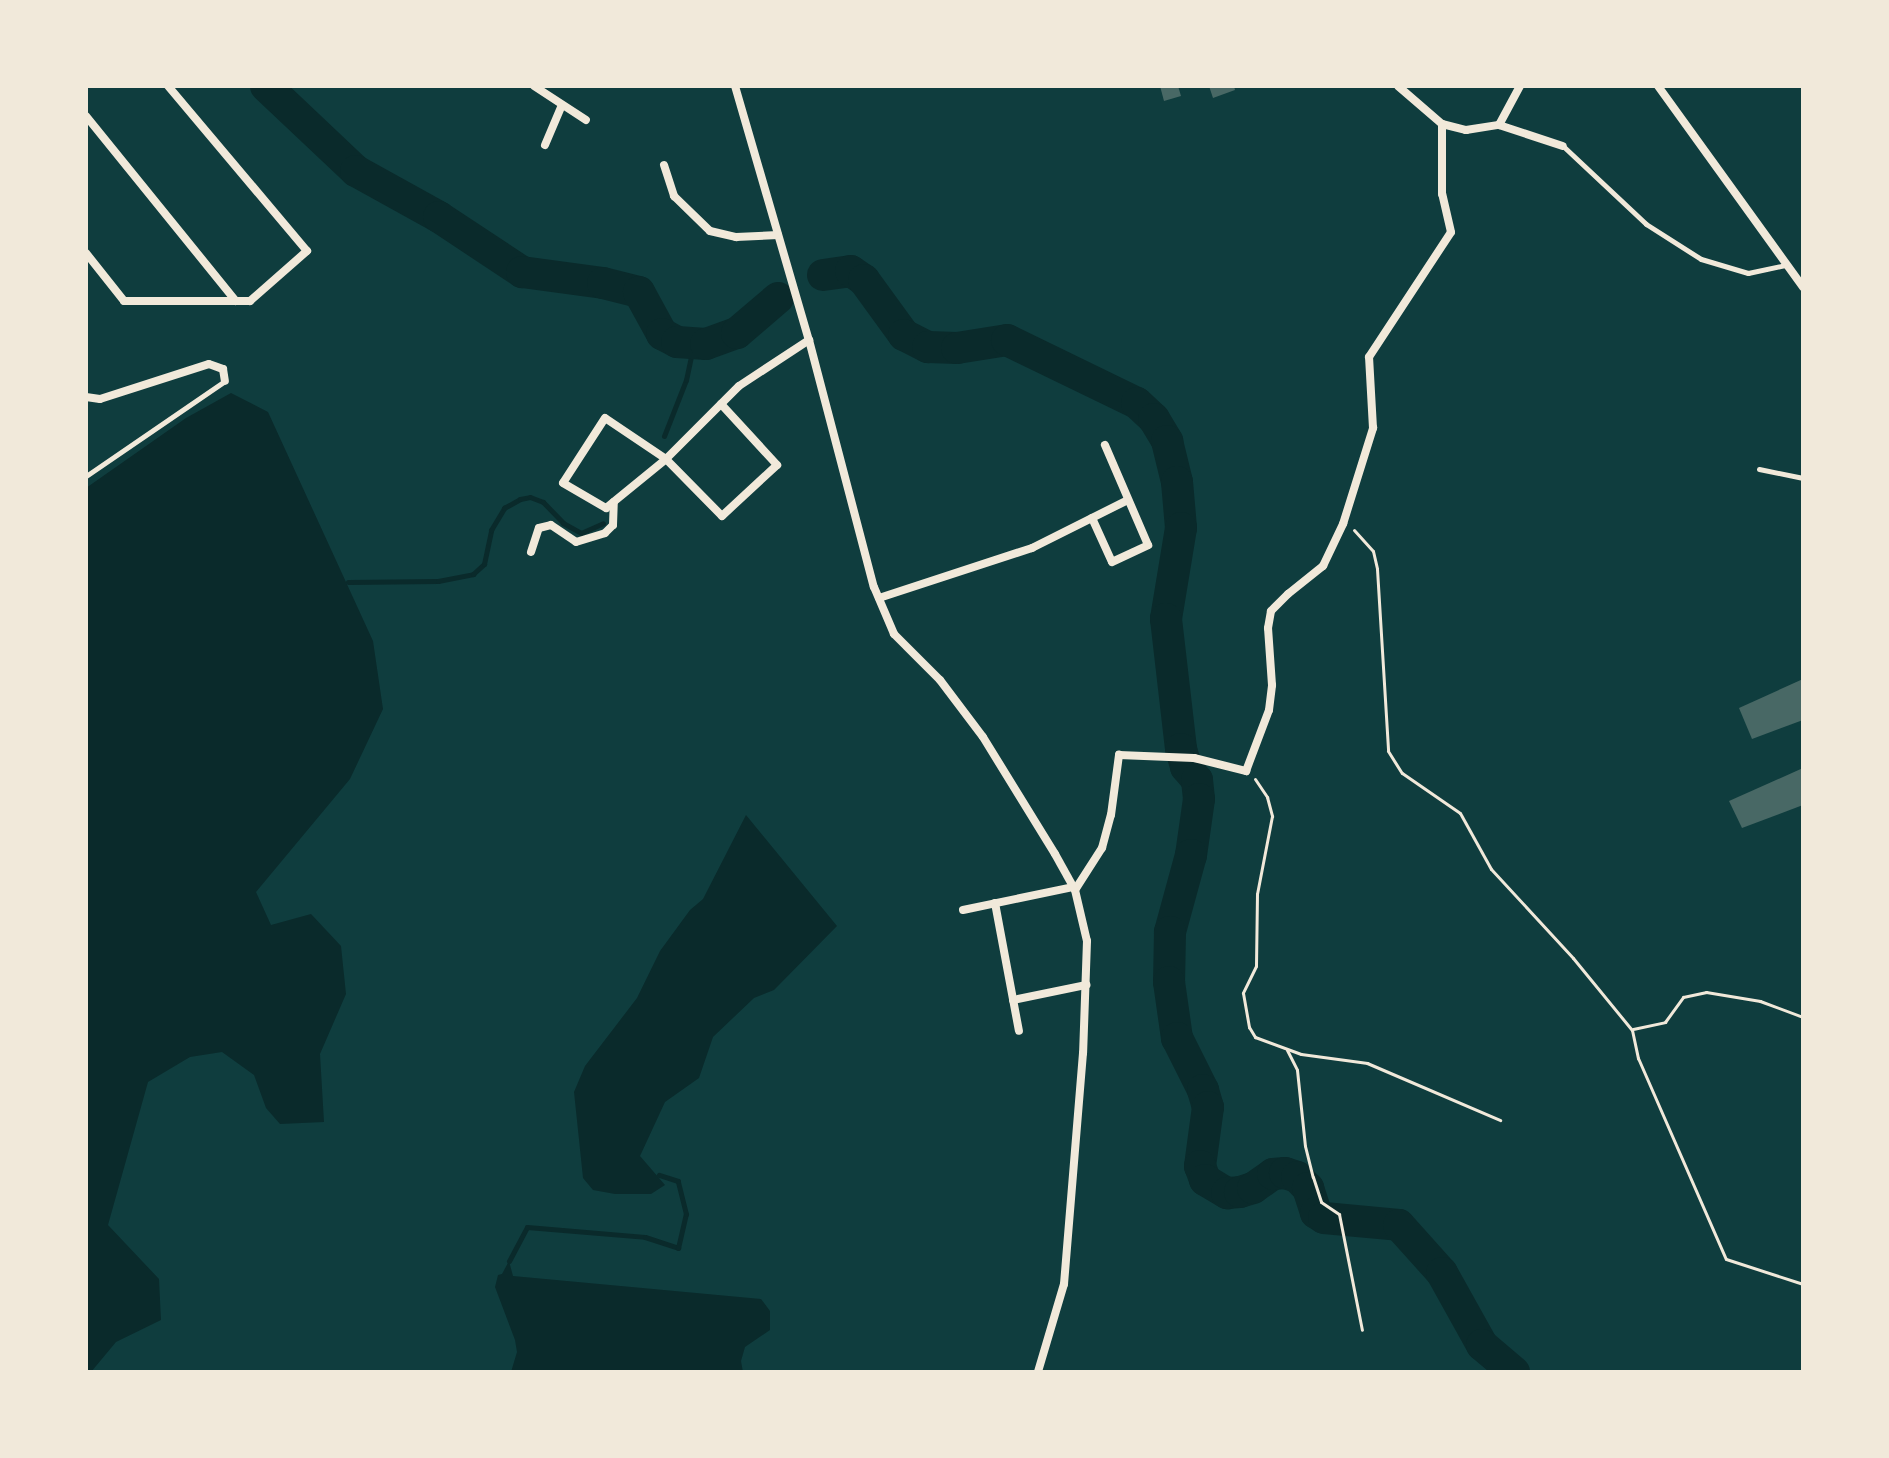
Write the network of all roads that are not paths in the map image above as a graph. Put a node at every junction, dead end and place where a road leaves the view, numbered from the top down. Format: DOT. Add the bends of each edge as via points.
graph roads {
  1 [pos="168,86"];
  2 [pos="534,86"];
  3 [pos="735,86"];
  4 [pos="1398,86"];
  5 [pos="1520,86"];
  6 [pos="1658,86"];
  7 [pos="562,105"];
  8 [pos="86,116"];
  9 [pos="586,120"];
  10 [pos="1442,124"];
  11 [pos="1499,125"];
  12 [pos="545,145"];
  13 [pos="1563,146"];
  14 [pos="664,165"];
  15 [pos="778,235"];
  16 [pos="86,253"];
  17 [pos="1786,265"];
  18 [pos="1803,287"];
  19 [pos="236,301"];
  20 [pos="809,340"];
  21 [pos="225,381"];
  22 [pos="86,397"];
  23 [pos="721,404"];
  24 [pos="1105,445"];
  25 [pos="666,459"];
  26 [pos="1759,469"];
  27 [pos="86,476"];
  28 [pos="1803,478"];
  29 [pos="1128,500"];
  30 [pos="614,502"];
  31 [pos="1092,518"];
  32 [pos="531,552"];
  33 [pos="879,598"];
  34 [pos="1074,888"];
  35 [pos="995,903"];
  36 [pos="963,910"];
  37 [pos="1086,985"];
  38 [pos="1013,1000"];
  39 [pos="1019,1031"];
  40 [pos="1038,1372"];
  1 -- 19 [label="street" via="307,251 250,301"];
  2 -- 7 [label="street"];
  3 -- 15 [label="street"];
  4 -- 10 [label="street"];
  5 -- 11 [label="street"];
  6 -- 17 [label="street"];
  7 -- 9 [label="street"];
  7 -- 12 [label="street"];
  8 -- 19 [label="street"];
  10 -- 11 [label="street" via="1466,130"];
  10 -- 34 [label="street" via="1442,194 1451,232 1369,357 1373,428 1343,524 1323,566 1271,611 1269,710 1246,771 1194,758 1119,755 1102,848"];
  11 -- 13 [label="street"];
  13 -- 17 [label="lane" via="1646,224 1701,259 1748,273"];
  14 -- 15 [label="street" via="674,196 710,231 736,237"];
  15 -- 20 [label="street"];
  16 -- 19 [label="street" via="124,301"];
  17 -- 18 [label="street"];
  20 -- 23 [label="street"];
  20 -- 33 [label="street"];
  21 -- 22 [label="street" via="223,369 209,364 100,399"];
  21 -- 27 [label="lane"];
  23 -- 25 [label="street"];
  23 -- 25 [label="street" via="777,465 722,516"];
  24 -- 29 [label="street"];
  25 -- 30 [label="street"];
  25 -- 30 [label="street" via="605,418 563,483 606,508"];
  26 -- 28 [label="lane"];
  29 -- 31 [label="street"];
  29 -- 31 [label="street" via="1148,545 1112,562"];
  30 -- 32 [label="street" via="613,525 605,533 576,542 551,525 539,528"];
  31 -- 33 [label="street" via="1032,548"];
  33 -- 34 [label="street" via="894,634 940,680 983,737"];
  34 -- 35 [label="street"];
  34 -- 37 [label="street" via="1087,941"];
  35 -- 36 [label="street"];
  35 -- 38 [label="street"];
  37 -- 38 [label="street"];
  37 -- 40 [label="street" via="1064,1284"];
  38 -- 39 [label="street"];
}
